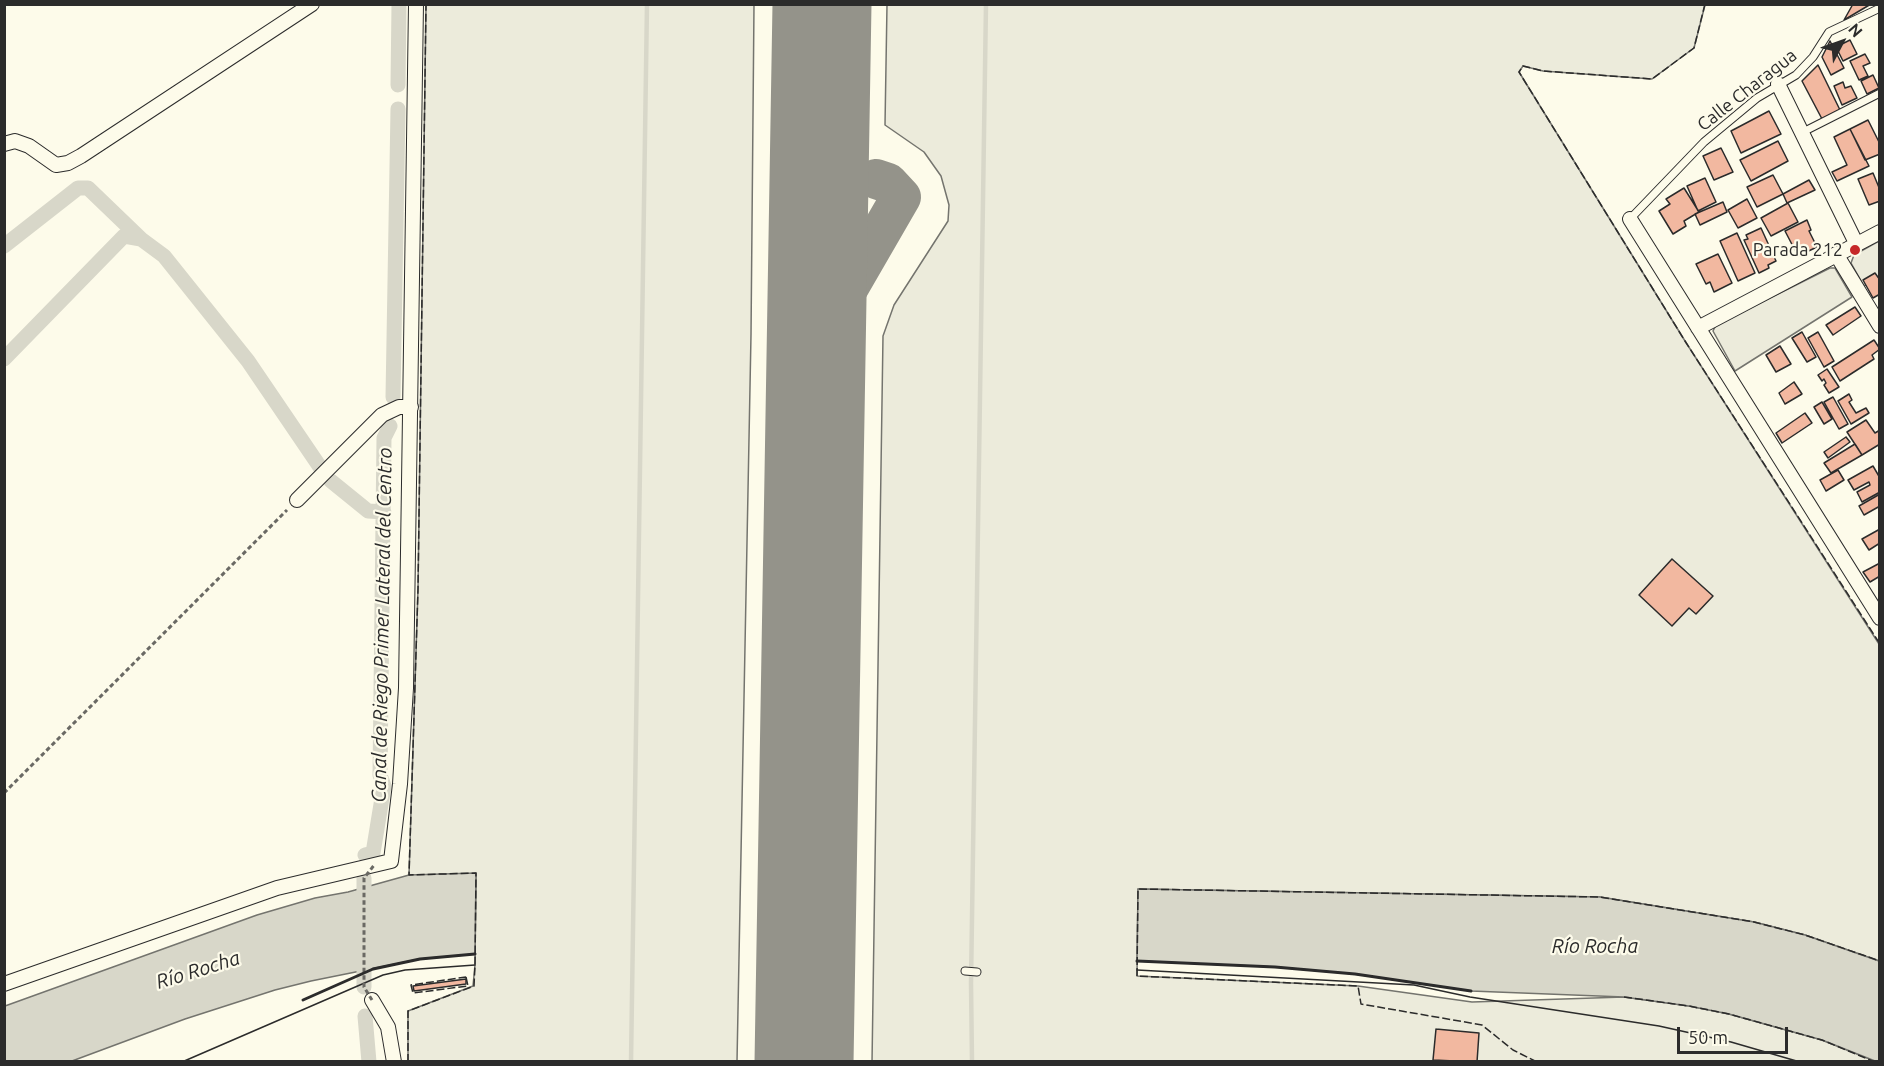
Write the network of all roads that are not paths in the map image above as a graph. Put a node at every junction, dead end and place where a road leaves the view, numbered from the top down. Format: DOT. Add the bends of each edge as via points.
graph roads {
  1 [pos="312,4"];
  2 [pos="416,4"];
  3 [pos="1880,8"];
  4 [pos="1778,84"];
  5 [pos="1880,93"];
  6 [pos="1801,133"];
  7 [pos="4,144"];
  8 [pos="1630,219"];
  9 [pos="1880,232"];
  10 [pos="1856,243"];
  11 [pos="1836,254"];
  12 [pos="1880,326"];
  13 [pos="1698,328"];
  14 [pos="411,407"];
  15 [pos="297,500"];
  16 [pos="1880,618"];
  17 [pos="965,971"];
  18 [pos="977,972"];
  19 [pos="4,984"];
  20 [pos="372,1000"];
  21 [pos="394,1062"];
  1 -- 7 [label="street" via="68,163 56,165 15,141"];
  2 -- 14 [label="street"];
  3 -- 4 [label="lane, Calle Charagua" via="1829,32 1796,75"];
  4 -- 6 [label="street"];
  4 -- 8 [label="lane, Calle Charagua" via="1704,142"];
  5 -- 6 [label="lane"];
  6 -- 10 [label="street"];
  8 -- 13 [label="street"];
  9 -- 10 [label="street"];
  10 -- 11 [label="street"];
  11 -- 12 [label="street"];
  11 -- 13 [label="street"];
  13 -- 16 [label="street"];
  14 -- 15 [label="street" via="399,407 382,415"];
  14 -- 19 [label="street" via="406,688 391,861 277,888"];
  17 -- 18 [label="lane"];
  20 -- 21 [label="street" via="388,1026"];
}
